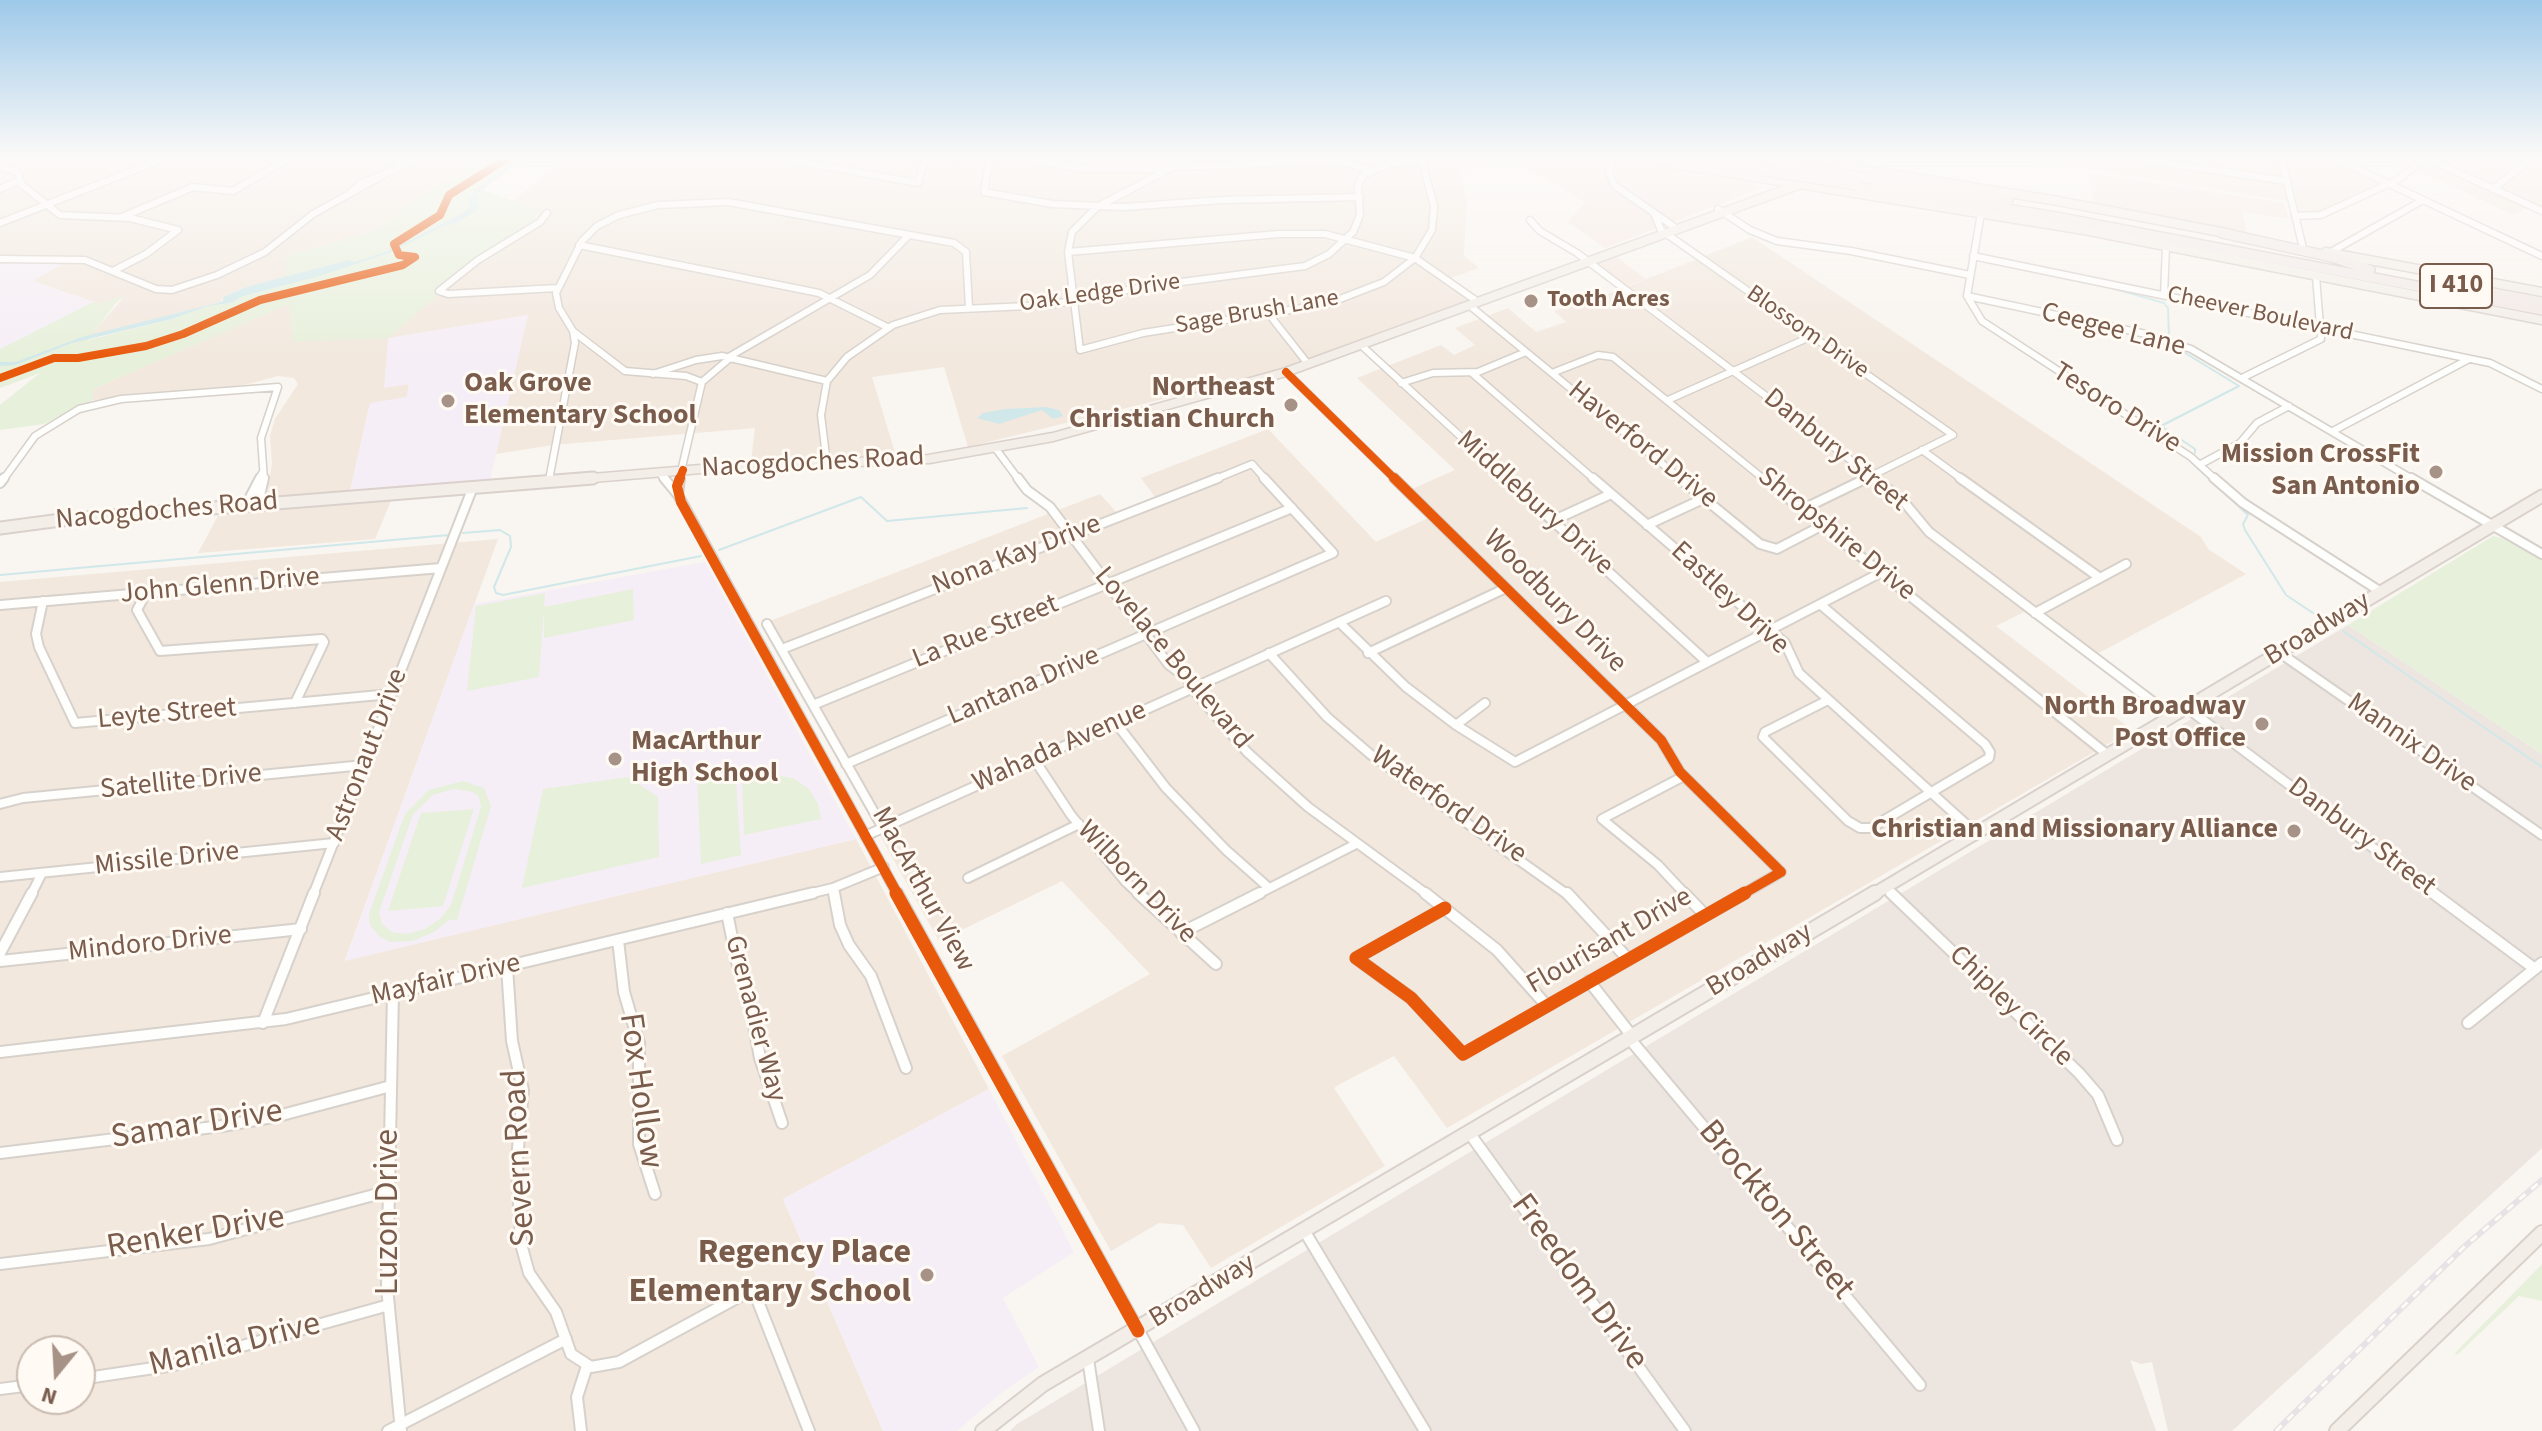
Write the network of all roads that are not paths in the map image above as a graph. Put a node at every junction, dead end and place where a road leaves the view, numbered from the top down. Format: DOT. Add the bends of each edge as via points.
graph roads {
  1 [pos="149,224"];
  2 [pos="298,224"];
  3 [pos="537,224"];
  4 [pos="602,224"];
  5 [pos="847,224"];
  6 [pos="1079,224"];
  7 [pos="1357,224"];
  8 [pos="1433,224"];
  9 [pos="1533,224"];
  10 [pos="1660,224"];
  11 [pos="1670,224"];
  12 [pos="1680,224"];
  13 [pos="1686,224"];
  14 [pos="1741,224"];
  15 [pos="1979,224"];
  16 [pos="2045,224"];
  17 [pos="2049,224"];
  18 [pos="2091,224"];
  19 [pos="2128,224"];
  20 [pos="2175,224"];
  21 [pos="2297,224"];
  22 [pos="2381,224"];
  23 [pos="2474,224"];
  24 [pos="1673,226"];
  25 [pos="2082,230"];
  26 [pos="1664,232"];
  27 [pos="2222,233"];
  28 [pos="909,235"];
  29 [pos="1346,239"];
  30 [pos="579,245"];
  31 [pos="2170,247"];
  32 [pos="2303,248"];
  33 [pos="1068,252"];
  34 [pos="2329,253"];
  35 [pos="1973,256"];
  36 [pos="2542,256"];
  37 [pos="1415,258"];
  38 [pos="0,259"];
  39 [pos="1586,261"];
  40 [pos="2370,270"];
  41 [pos="113,271"];
  42 [pos="1970,275"];
  43 [pos="2316,276"];
  44 [pos="2407,285"];
  45 [pos="557,288"];
  46 [pos="2542,292"];
  47 [pos="2164,295"];
  48 [pos="1967,296"];
  49 [pos="830,297"];
  50 [pos="1074,301"];
  51 [pos="2542,302"];
  52 [pos="1474,303"];
  53 [pos="969,308"];
  54 [pos="2542,310"];
  55 [pos="1268,313"];
  56 [pos="2542,320"];
  57 [pos="889,328"];
  58 [pos="2321,328"];
  59 [pos="573,331"];
  60 [pos="1812,336"];
  61 [pos="1361,345"];
  62 [pos="1526,352"];
  63 [pos="726,357"];
  64 [pos="2469,359"];
  65 [pos="1308,364"];
  66 [pos="1733,370"];
  67 [pos="1286,372"];
  68 [pos="1472,373"];
  69 [pos="1552,373"];
  70 [pos="653,374"];
  71 [pos="2242,378"];
  72 [pos="827,381"];
  73 [pos="702,382"];
  74 [pos="1401,383"];
  75 [pos="2542,389"];
  76 [pos="1668,400"];
  77 [pos="2289,406"];
  78 [pos="2333,431"];
  79 [pos="996,449"];
  80 [pos="1922,450"];
  81 [pos="827,464"];
  82 [pos="2201,464"];
  83 [pos="683,470"];
  84 [pos="659,472"];
  85 [pos="1871,475"];
  86 [pos="549,481"];
  87 [pos="0,483"];
  88 [pos="473,487"];
  89 [pos="1611,494"];
  90 [pos="678,495"];
  91 [pos="2542,496"];
  92 [pos="1705,498"];
  93 [pos="253,504"];
  94 [pos="1292,508"];
  95 [pos="1803,509"];
  96 [pos="1552,521"];
  97 [pos="1647,525"];
  98 [pos="1823,525"];
  99 [pos="2493,525"];
  100 [pos="0,528"];
  101 [pos="1071,535"];
  102 [pos="2542,554"];
  103 [pos="2126,564"];
  104 [pos="441,568"];
  105 [pos="1882,572"];
  106 [pos="2100,578"];
  107 [pos="1108,583"];
  108 [pos="1506,588"];
  109 [pos="2381,592"];
  110 [pos="146,593"];
  111 [pos="43,601"];
  112 [pos="1386,601"];
  113 [pos="0,605"];
  114 [pos="1821,605"];
  115 [pos="2035,613"];
  116 [pos="1339,622"];
  117 [pos="767,624"];
  118 [pos="1772,632"];
  119 [pos="1146,634"];
  120 [pos="782,649"];
  121 [pos="1269,653"];
  122 [pos="1368,653"];
  123 [pos="2280,653"];
  124 [pos="1707,662"];
  125 [pos="797,677"];
  126 [pos="781,683"];
  127 [pos="1192,688"];
  128 [pos="391,694"];
  129 [pos="1828,700"];
  130 [pos="295,703"];
  131 [pos="1485,703"];
  132 [pos="813,705"];
  133 [pos="1625,705"];
  134 [pos="2187,708"];
  135 [pos="2173,717"];
  136 [pos="1116,723"];
  137 [pos="1456,725"];
  138 [pos="2108,755"];
  139 [pos="1034,759"];
  140 [pos="846,764"];
  141 [pos="364,765"];
  142 [pos="1684,776"];
  143 [pos="1930,792"];
  144 [pos="0,804"];
  145 [pos="1079,824"];
  146 [pos="883,828"];
  147 [pos="1977,834"];
  148 [pos="2542,835"];
  149 [pos="865,836"];
  150 [pos="334,843"];
  151 [pos="1356,844"];
  152 [pos="884,867"];
  153 [pos="1781,872"];
  154 [pos="42,873"];
  155 [pos="0,877"];
  156 [pos="968,878"];
  157 [pos="1885,887"];
  158 [pos="833,888"];
  159 [pos="1269,888"];
  160 [pos="1445,908"];
  161 [pos="727,913"];
  162 [pos="1705,915"];
  163 [pos="301,929"];
  164 [pos="1181,933"];
  165 [pos="618,940"];
  166 [pos="0,953"];
  167 [pos="1628,959"];
  168 [pos="0,961"];
  169 [pos="1216,964"];
  170 [pos="2538,966"];
  171 [pos="507,967"];
  172 [pos="1589,981"];
  173 [pos="393,993"];
  174 [pos="1547,1006"];
  175 [pos="263,1023"];
  176 [pos="2468,1023"];
  177 [pos="1630,1037"];
  178 [pos="0,1052"];
  179 [pos="906,1068"];
  180 [pos="391,1086"];
  181 [pos="782,1123"];
  182 [pos="1470,1134"];
  183 [pos="2117,1140"];
  184 [pos="0,1153"];
  185 [pos="389,1191"];
  186 [pos="655,1194"];
  187 [pos="1305,1232"];
  188 [pos="2542,1233"];
  189 [pos="0,1264"];
  190 [pos="389,1305"];
  191 [pos="1138,1331"];
  192 [pos="566,1339"];
  193 [pos="1088,1359"];
  194 [pos="587,1366"];
  195 [pos="96,1377"];
  196 [pos="1920,1385"];
  197 [pos="400,1428"];
  198 [pos="388,1431"];
  199 [pos="581,1431"];
  200 [pos="809,1431"];
  201 [pos="983,1431"];
  202 [pos="1099,1431"];
  203 [pos="1194,1431"];
  204 [pos="1425,1431"];
  205 [pos="1685,1431"];
  206 [pos="2337,1431"];
  1 -- 41 [label="street" via="178,230"];
  2 -- 41 [label="street" via="265,252 200,282 162,291"];
  3 -- 45 [label="street" via="478,260 440,292"];
  4 -- 30 [label="street"];
  5 -- 28 [label="street"];
  6 -- 33 [label="street"];
  7 -- 29 [label="street"];
  8 -- 37 [label="street, Sage Brush Lane"];
  9 -- 39 [label="street, Danbury Street"];
  10 -- 26 [label="street"];
  11 -- 24 [label="street"];
  12 -- 24 [label="main road, Nacogdoches Road"];
  13 -- 26 [label="main road, Nacogdoches Road"];
  14 -- 42 [label="street" via="1777,241"];
  15 -- 35 [label="street"];
  16 -- 25 [label="main road"];
  17 -- 25 [label="highway"];
  18 -- 44 [label="highway, I 410"];
  19 -- 40 [label="highway, I 410"];
  20 -- 27 [label="main road"];
  21 -- 32 [label="street"];
  22 -- 34 [label="street"];
  23 -- 36 [label="street"];
  24 -- 26 [label="main road, Nacogdoches Road"];
  25 -- 31 [label="main road"];
  26 -- 39 [label="main road, Nacogdoches Road"];
  26 -- 60 [label="street, Blossom Drive"];
  27 -- 32 [label="main road"];
  27 -- 40 [label="highway"];
  28 -- 49 [label="street" via="870,275"];
  28 -- 53 [label="street" via="965,249"];
  29 -- 33 [label="street, Haverford Drive" via="1296,233"];
  29 -- 37 [label="street, Haverford Drive"];
  29 -- 50 [label="street, Oak Ledge Drive" via="1319,260 1288,270"];
  30 -- 45 [label="street"];
  30 -- 49 [label="street"];
  31 -- 43 [label="main road"];
  31 -- 44 [label="highway"];
  31 -- 47 [label="street"];
  32 -- 34 [label="main road"];
  33 -- 50 [label="street"];
  34 -- 46 [label="main road"];
  35 -- 42 [label="street"];
  35 -- 47 [label="street, Cheever Boulevard"];
  37 -- 52 [label="street, Haverford Drive"];
  37 -- 55 [label="street, Sage Brush Lane" via="1384,282 1351,297"];
  38 -- 41 [label="street" via="74,258"];
  39 -- 52 [label="main road, Nacogdoches Road"];
  39 -- 66 [label="street, Danbury Street"];
  40 -- 51 [label="highway, I 410"];
  42 -- 48 [label="street"];
  43 -- 56 [label="main road"];
  43 -- 58 [label="street"];
  44 -- 54 [label="highway, I 410"];
  45 -- 59 [label="street" via="557,303"];
  47 -- 58 [label="street, Cheever Boulevard"];
  48 -- 71 [label="street, Ceegee Lane" via="2159,337"];
  48 -- 82 [label="street, Tesoro Drive" via="1976,315 1993,331"];
  49 -- 57 [label="street"];
  49 -- 63 [label="street"];
  50 -- 53 [label="street, Oak Ledge Drive"];
  50 -- 55 [label="street, Sage Brush Lane" via="1080,350 1143,333"];
  52 -- 61 [label="main road, Nacogdoches Road"];
  52 -- 62 [label="street, Haverford Drive"];
  53 -- 57 [label="street, Oak Ledge Drive" via="925,312"];
  55 -- 65 [label="street"];
  57 -- 72 [label="street, Oak Ledge Drive" via="847,357"];
  58 -- 64 [label="street, Cheever Boulevard"];
  58 -- 71 [label="street" via="2321,339"];
  59 -- 70 [label="street" via="617,367"];
  59 -- 86 [label="street"];
  60 -- 66 [label="street"];
  60 -- 80 [label="street, Blossom Drive" via="1953,435"];
  61 -- 65 [label="main road, Nacogdoches Road"];
  61 -- 74 [label="street, Middlebury Drive"];
  62 -- 68 [label="street"];
  62 -- 69 [label="street, Haverford Drive"];
  63 -- 70 [label="street"];
  63 -- 72 [label="street"];
  63 -- 73 [label="street"];
  64 -- 75 [label="street, Cheever Boulevard" via="2495,364"];
  64 -- 78 [label="street"];
  65 -- 67 [label="main road, Nacogdoches Road"];
  66 -- 76 [label="street"];
  66 -- 85 [label="street, Danbury Street"];
  67 -- 79 [label="main road, Nacogdoches Road"];
  67 -- 108 [label="street, Woodbury Drive"];
  68 -- 74 [label="street" via="1433,373"];
  68 -- 89 [label="street, Eastley Drive"];
  69 -- 76 [label="street, Shropshire Drive" via="1607,354"];
  69 -- 92 [label="street, Haverford Drive"];
  70 -- 73 [label="street"];
  71 -- 77 [label="street, Ceegee Lane"];
  72 -- 81 [label="street" via="821,415"];
  73 -- 83 [label="street"];
  74 -- 96 [label="street, Middlebury Drive"];
  76 -- 95 [label="street, Shropshire Drive"];
  77 -- 78 [label="street, Ceegee Lane"];
  77 -- 82 [label="street"];
  78 -- 99 [label="street, Ceegee Lane"];
  79 -- 81 [label="main road, Nacogdoches Road" via="929,459"];
  79 -- 101 [label="street, Lovelace Boulevard"];
  80 -- 85 [label="street"];
  80 -- 106 [label="street"];
  81 -- 83 [label="main road, Nacogdoches Road"];
  82 -- 109 [label="street, Tesoro Drive" via="2243,503"];
  83 -- 84 [label="main road, Nacogdoches Road"];
  83 -- 90 [label="street"];
  84 -- 86 [label="main road, Nacogdoches Road"];
  84 -- 90 [label="street, MacArthur View"];
  85 -- 95 [label="street"];
  85 -- 115 [label="street, Danbury Street" via="1929,532"];
  86 -- 88 [label="main road, Nacogdoches Road"];
  87 -- 93 [label="street" via="35,436 62,417 113,400 278,387 261,438 264,484"];
  88 -- 93 [label="main road, Nacogdoches Road"];
  88 -- 104 [label="street, Astronaut Drive"];
  89 -- 96 [label="street"];
  89 -- 97 [label="street, Eastley Drive"];
  90 -- 126 [label="street, MacArthur View"];
  91 -- 99 [label="main road, Broadway"];
  92 -- 97 [label="street"];
  92 -- 98 [label="street, Haverford Drive" via="1767,548 1777,549"];
  93 -- 100 [label="main road, Nacogdoches Road"];
  94 -- 101 [label="street, Nona Kay Drive" via="1252,464"];
  94 -- 107 [label="street, La Rue Street"];
  94 -- 119 [label="street, Lantana Drive" via="1333,553"];
  95 -- 98 [label="street, Shropshire Drive"];
  96 -- 124 [label="street, Middlebury Drive"];
  97 -- 118 [label="street, Eastley Drive"];
  98 -- 105 [label="street, Shropshire Drive"];
  99 -- 102 [label="street, Ceegee Lane"];
  99 -- 109 [label="main road, Broadway"];
  101 -- 107 [label="street, Lovelace Boulevard"];
  101 -- 120 [label="street, Nona Kay Drive"];
  103 -- 106 [label="street"];
  104 -- 110 [label="street, John Glenn Drive"];
  104 -- 128 [label="street, Astronaut Drive"];
  105 -- 114 [label="street"];
  105 -- 138 [label="street, Shropshire Drive"];
  106 -- 115 [label="street"];
  107 -- 119 [label="street, Lovelace Boulevard"];
  107 -- 132 [label="street, La Rue Street"];
  108 -- 122 [label="street"];
  108 -- 133 [label="street, Woodbury Drive"];
  109 -- 123 [label="main road, Broadway"];
  110 -- 111 [label="street, John Glenn Drive"];
  110 -- 130 [label="street" via="137,610 160,651 322,639"];
  111 -- 113 [label="street, John Glenn Drive"];
  111 -- 130 [label="street, Leyte Street" via="36,634 39,647 75,723"];
  112 -- 116 [label="street, Wahada Avenue"];
  114 -- 118 [label="street"];
  114 -- 143 [label="street" via="1988,748 1987,760"];
  115 -- 135 [label="street, Danbury Street"];
  116 -- 121 [label="street, Wahada Avenue"];
  116 -- 122 [label="street"];
  117 -- 120 [label="street, MacArthur View"];
  118 -- 124 [label="street"];
  118 -- 129 [label="street, Eastley Drive" via="1792,652 1799,673"];
  119 -- 127 [label="street, Lovelace Boulevard"];
  119 -- 140 [label="street, Lantana Drive"];
  120 -- 125 [label="street, MacArthur View"];
  121 -- 127 [label="street, Wahada Avenue"];
  121 -- 167 [label="street, Waterford Drive" via="1327,717 1370,754 1562,888"];
  122 -- 137 [label="street"];
  123 -- 134 [label="main road, Broadway"];
  123 -- 148 [label="street, Mannix Drive"];
  124 -- 133 [label="street"];
  125 -- 126 [label="street"];
  125 -- 132 [label="street, MacArthur View"];
  126 -- 149 [label="street, MacArthur View"];
  127 -- 136 [label="street, Wahada Avenue"];
  127 -- 151 [label="street, Lovelace Boulevard" via="1247,752"];
  128 -- 130 [label="street, Leyte Street"];
  128 -- 141 [label="street, Astronaut Drive"];
  129 -- 143 [label="street, Eastley Drive"];
  129 -- 143 [label="street" via="1763,737 1848,821 1871,828"];
  131 -- 137 [label="street"];
  132 -- 140 [label="street, MacArthur View"];
  133 -- 137 [label="street" via="1515,762"];
  133 -- 142 [label="street, Woodbury Drive" via="1661,740"];
  134 -- 135 [label="main road, Broadway"];
  134 -- 170 [label="street, Danbury Street"];
  135 -- 138 [label="main road, Broadway"];
  136 -- 139 [label="street, Wahada Avenue"];
  136 -- 159 [label="street" via="1166,788"];
  138 -- 147 [label="main road, Broadway"];
  139 -- 145 [label="street, Wilborn Drive"];
  139 -- 146 [label="street, Wahada Avenue"];
  140 -- 146 [label="street, MacArthur View"];
  141 -- 144 [label="street, Satellite Drive"];
  141 -- 150 [label="street, Astronaut Drive"];
  142 -- 153 [label="street, Woodbury Drive"];
  142 -- 162 [label="street" via="1602,819 1658,865"];
  143 -- 147 [label="street, Eastley Drive"];
  145 -- 156 [label="street"];
  145 -- 164 [label="street, Wilborn Drive" via="1125,881"];
  146 -- 149 [label="street, Wahada Avenue"];
  147 -- 157 [label="main road, Broadway"];
  149 -- 152 [label="street, MacArthur View"];
  150 -- 154 [label="street, Missile Drive"];
  150 -- 163 [label="street, Astronaut Drive"];
  151 -- 159 [label="street"];
  151 -- 160 [label="street, Lovelace Boulevard"];
  152 -- 158 [label="street, Mayfair Drive"];
  152 -- 191 [label="street, MacArthur View"];
  153 -- 162 [label="street, Flourisant Drive"];
  154 -- 155 [label="street, Missile Drive"];
  154 -- 166 [label="street"];
  157 -- 177 [label="main road, Broadway"];
  157 -- 183 [label="street, Chipley Circle" via="2079,1073 2098,1095"];
  158 -- 161 [label="street, Mayfair Drive"];
  158 -- 179 [label="street" via="840,925 871,976"];
  159 -- 164 [label="street"];
  160 -- 174 [label="street, Lovelace Boulevard" via="1497,950"];
  160 -- 174 [label="street, Flourisant Drive" via="1356,958 1411,998 1463,1054"];
  161 -- 165 [label="street, Mayfair Drive"];
  161 -- 181 [label="street, Grenadier Way" via="760,1058"];
  162 -- 167 [label="street, Flourisant Drive"];
  163 -- 168 [label="street, Mindoro Drive"];
  163 -- 175 [label="street, Astronaut Drive"];
  164 -- 169 [label="street, Wilborn Drive"];
  165 -- 171 [label="street, Mayfair Drive"];
  165 -- 186 [label="street, Fox Hollow" via="624,992 639,1043 639,1144"];
  167 -- 172 [label="street, Flourisant Drive"];
  170 -- 176 [label="street"];
  171 -- 173 [label="street, Mayfair Drive"];
  171 -- 192 [label="street, Severn Road" via="512,1041 523,1090 517,1160 521,1244 529,1273 556,1312"];
  172 -- 174 [label="street, Flourisant Drive"];
  172 -- 177 [label="street, Brockton Street"];
  173 -- 175 [label="street, Mayfair Drive"];
  173 -- 180 [label="street, Luzon Drive"];
  175 -- 178 [label="street, Mayfair Drive"];
  177 -- 182 [label="main road, Broadway"];
  177 -- 196 [label="street, Brockton Street"];
  180 -- 184 [label="street, Samar Drive" via="222,1126"];
  180 -- 185 [label="street, Luzon Drive"];
  182 -- 187 [label="main road, Broadway"];
  182 -- 205 [label="street, Freedom Drive"];
  185 -- 189 [label="street, Renker Drive" via="209,1239"];
  185 -- 190 [label="street, Luzon Drive"];
  187 -- 191 [label="main road, Broadway"];
  187 -- 204 [label="street"];
  188 -- 206 [label="main road"];
  190 -- 195 [label="street, Manila Drive" via="174,1365"];
  190 -- 197 [label="street, Luzon Drive"];
  191 -- 193 [label="main road, Broadway"];
  191 -- 203 [label="street, MacArthur View"];
  192 -- 194 [label="street, Severn Road" via="571,1354"];
  192 -- 197 [label="street"];
  193 -- 201 [label="main road, Broadway" via="1029,1394"];
  193 -- 202 [label="street"];
  194 -- 199 [label="street" via="577,1397"];
  194 -- 200 [label="street" via="619,1362 753,1289"];
  197 -- 198 [label="street"];
}
